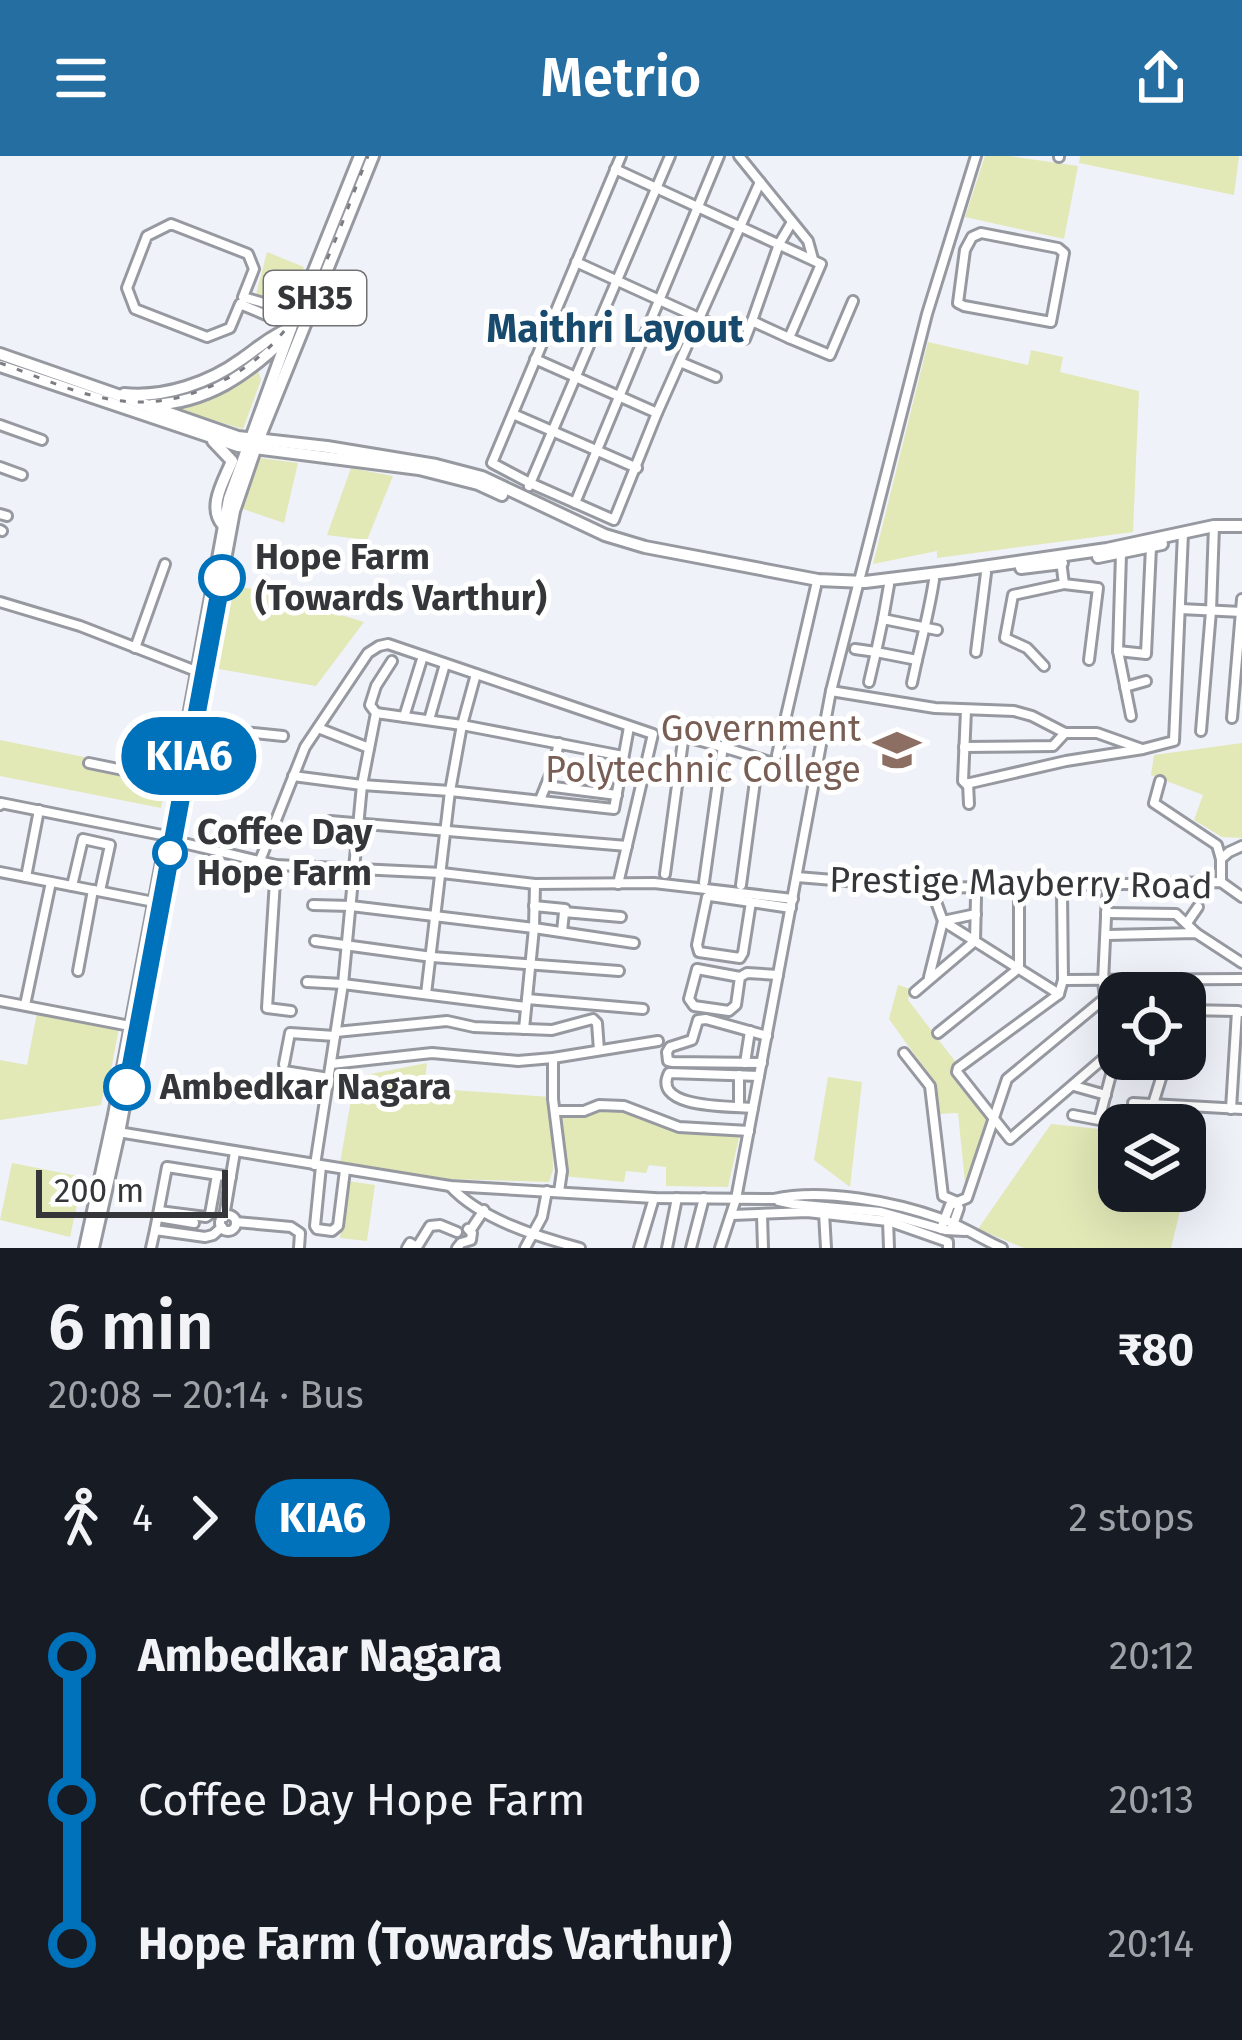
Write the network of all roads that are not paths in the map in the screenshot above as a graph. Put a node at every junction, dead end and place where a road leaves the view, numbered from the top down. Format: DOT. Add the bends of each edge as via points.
graph roads {
  1 [pos="360,156"];
  2 [pos="373,156"];
  3 [pos="621,156"];
  4 [pos="670,156"];
  5 [pos="719,156"];
  6 [pos="739,156"];
  7 [pos="976,156"];
  8 [pos="615,169"];
  9 [pos="760,182"];
  10 [pos="656,188"];
  11 [pos="698,207"];
  12 [pos="792,221"];
  13 [pos="740,226"];
  14 [pos="779,244"];
  15 [pos="948,246"];
  16 [pos="965,250"];
  17 [pos="813,259"];
  18 [pos="576,262"];
  19 [pos="940,270"];
  20 [pos="960,275"];
  21 [pos="617,281"];
  22 [pos="242,300"];
  23 [pos="659,301"];
  24 [pos="853,301"];
  25 [pos="299,309"];
  26 [pos="279,313"];
  27 [pos="699,320"];
  28 [pos="752,320"];
  29 [pos="291,329"];
  30 [pos="789,338"];
  31 [pos="0,354"];
  32 [pos="536,359"];
  33 [pos="680,362"];
  34 [pos="0,366"];
  35 [pos="23,369"];
  36 [pos="38,374"];
  37 [pos="716,376"];
  38 [pos="576,377"];
  39 [pos="108,393"];
  40 [pos="620,397"];
  41 [pos="143,405"];
  42 [pos="657,413"];
  43 [pos="513,414"];
  44 [pos="0,425"];
  45 [pos="552,431"];
  46 [pos="211,438"];
  47 [pos="42,440"];
  48 [pos="252,444"];
  49 [pos="597,451"];
  50 [pos="0,467"];
  51 [pos="637,469"];
  52 [pos="22,475"];
  53 [pos="480,480"];
  54 [pos="528,489"];
  55 [pos="575,503"];
  56 [pos="223,524"];
  57 [pos="1214,530"];
  58 [pos="1242,530"];
  59 [pos="592,532"];
  60 [pos="1183,536"];
  61 [pos="1151,547"];
  62 [pos="1121,554"];
  63 [pos="1061,560"];
  64 [pos="165,564"];
  65 [pos="986,573"];
  66 [pos="934,580"];
  67 [pos="1064,584"];
  68 [pos="858,585"];
  69 [pos="889,585"];
  70 [pos="816,586"];
  71 [pos="1242,599"];
  72 [pos="0,602"];
  73 [pos="1180,609"];
  74 [pos="1211,611"];
  75 [pos="1242,611"];
  76 [pos="209,618"];
  77 [pos="883,619"];
  78 [pos="924,628"];
  79 [pos="937,630"];
  80 [pos="135,648"];
  81 [pos="855,649"];
  82 [pos="1118,651"];
  83 [pos="876,652"];
  84 [pos="976,652"];
  85 [pos="423,656"];
  86 [pos="917,660"];
  87 [pos="1088,660"];
  88 [pos="392,661"];
  89 [pos="445,664"];
  90 [pos="197,666"];
  91 [pos="1044,666"];
  92 [pos="476,674"];
  93 [pos="1146,681"];
  94 [pos="869,682"];
  95 [pos="912,682"];
  96 [pos="1125,687"];
  97 [pos="831,691"];
  98 [pos="966,710"];
  99 [pos="376,713"];
  100 [pos="1131,716"];
  101 [pos="404,717"];
  102 [pos="1232,718"];
  103 [pos="429,721"];
  104 [pos="462,725"];
  105 [pos="195,727"];
  106 [pos="318,728"];
  107 [pos="629,728"];
  108 [pos="1201,731"];
  109 [pos="1065,733"];
  110 [pos="283,736"];
  111 [pos="560,742"];
  112 [pos="723,746"];
  113 [pos="964,747"];
  114 [pos="369,748"];
  115 [pos="1143,749"];
  116 [pos="777,755"];
  117 [pos="623,756"];
  118 [pos="758,759"];
  119 [pos="89,763"];
  120 [pos="553,767"];
  121 [pos="293,776"];
  122 [pos="815,776"];
  123 [pos="620,778"];
  124 [pos="176,781"];
  125 [pos="1160,781"];
  126 [pos="968,783"];
  127 [pos="362,785"];
  128 [pos="546,786"];
  129 [pos="450,790"];
  130 [pos="616,795"];
  131 [pos="540,800"];
  132 [pos="969,803"];
  133 [pos="0,805"];
  134 [pos="39,810"];
  135 [pos="330,820"];
  136 [pos="360,824"];
  137 [pos="446,831"];
  138 [pos="170,838"];
  139 [pos="1242,846"];
  140 [pos="627,847"];
  141 [pos="1221,859"];
  142 [pos="259,863"];
  143 [pos="276,866"];
  144 [pos="355,868"];
  145 [pos="0,872"];
  146 [pos="442,873"];
  147 [pos="665,874"];
  148 [pos="26,877"];
  149 [pos="797,878"];
  150 [pos="51,882"];
  151 [pos="704,882"];
  152 [pos="1221,882"];
  153 [pos="535,884"];
  154 [pos="618,884"];
  155 [pos="72,886"];
  156 [pos="740,886"];
  157 [pos="931,888"];
  158 [pos="96,891"];
  159 [pos="1018,892"];
  160 [pos="1062,893"];
  161 [pos="1107,896"];
  162 [pos="976,897"];
  163 [pos="1242,897"];
  164 [pos="154,902"];
  165 [pos="751,902"];
  166 [pos="792,904"];
  167 [pos="313,905"];
  168 [pos="351,906"];
  169 [pos="534,906"];
  170 [pos="1198,907"];
  171 [pos="564,912"];
  172 [pos="1106,913"];
  173 [pos="976,914"];
  174 [pos="621,916"];
  175 [pos="436,917"];
  176 [pos="943,922"];
  177 [pos="1187,923"];
  178 [pos="534,928"];
  179 [pos="562,932"];
  180 [pos="1196,933"];
  181 [pos="1107,935"];
  182 [pos="315,941"];
  183 [pos="975,941"];
  184 [pos="634,943"];
  185 [pos="347,947"];
  186 [pos="432,957"];
  187 [pos="1242,963"];
  188 [pos="530,965"];
  189 [pos="1019,968"];
  190 [pos="78,971"];
  191 [pos="619,971"];
  192 [pos="1103,972"];
  193 [pos="778,975"];
  194 [pos="740,977"];
  195 [pos="929,978"];
  196 [pos="1242,979"];
  197 [pos="1063,980"];
  198 [pos="1206,980"];
  199 [pos="307,982"];
  200 [pos="1098,982"];
  201 [pos="343,984"];
  202 [pos="915,992"];
  203 [pos="426,994"];
  204 [pos="1059,994"];
  205 [pos="0,1000"];
  206 [pos="526,1003"];
  207 [pos="25,1005"];
  208 [pos="1098,1006"];
  209 [pos="643,1009"];
  210 [pos="1206,1010"];
  211 [pos="291,1011"];
  212 [pos="1239,1011"];
  213 [pos="130,1026"];
  214 [pos="524,1029"];
  215 [pos="750,1031"];
  216 [pos="938,1033"];
  217 [pos="336,1034"];
  218 [pos="767,1036"];
  219 [pos="653,1041"];
  220 [pos="598,1050"];
  221 [pos="904,1053"];
  222 [pos="553,1058"];
  223 [pos="745,1063"];
  224 [pos="762,1063"];
  225 [pos="1098,1063"];
  226 [pos="331,1064"];
  227 [pos="739,1076"];
  228 [pos="759,1076"];
  229 [pos="329,1078"];
  230 [pos="1110,1080"];
  231 [pos="1073,1085"];
  232 [pos="1106,1095"];
  233 [pos="1132,1103"];
  234 [pos="1143,1104"];
  235 [pos="739,1107"];
  236 [pos="753,1108"];
  237 [pos="1206,1108"];
  238 [pos="1237,1109"];
  239 [pos="557,1111"];
  240 [pos="1072,1115"];
  241 [pos="992,1118"];
  242 [pos="749,1131"];
  243 [pos="115,1132"];
  244 [pos="235,1152"];
  245 [pos="318,1165"];
  246 [pos="345,1170"];
  247 [pos="217,1175"];
  248 [pos="231,1177"];
  249 [pos="450,1186"];
  250 [pos="547,1191"];
  251 [pos="559,1192"];
  252 [pos="654,1198"];
  253 [pos="677,1198"];
  254 [pos="704,1198"];
  255 [pos="736,1199"];
  256 [pos="956,1202"];
  257 [pos="484,1210"];
  258 [pos="888,1213"];
  259 [pos="158,1214"];
  260 [pos="824,1214"];
  261 [pos="731,1215"];
  262 [pos="762,1215"];
  263 [pos="223,1222"];
  264 [pos="194,1223"];
  265 [pos="947,1226"];
  266 [pos="471,1229"];
  267 [pos="155,1230"];
  268 [pos="457,1232"];
  269 [pos="532,1235"];
  270 [pos="463,1246"];
  271 [pos="995,1247"];
  272 [pos="89,1248"];
  273 [pos="151,1248"];
  274 [pos="299,1248"];
  275 [pos="407,1248"];
  276 [pos="525,1248"];
  277 [pos="580,1248"];
  278 [pos="639,1248"];
  279 [pos="667,1248"];
  280 [pos="692,1248"];
  281 [pos="720,1248"];
  282 [pos="764,1248"];
  283 [pos="826,1248"];
  284 [pos="889,1248"];
  285 [pos="948,1248"];
  1 -- 25 [label="main road, SH35"];
  2 -- 48 [label="main road, SH35"];
  3 -- 8 [label="street"];
  4 -- 10 [label="street"];
  5 -- 11 [label="street"];
  6 -- 9 [label="street"];
  7 -- 15 [label="street"];
  8 -- 10 [label="street"];
  8 -- 18 [label="street"];
  9 -- 12 [label="street"];
  9 -- 13 [label="street"];
  10 -- 11 [label="street"];
  10 -- 21 [label="street"];
  11 -- 13 [label="street"];
  11 -- 23 [label="street"];
  12 -- 14 [label="street"];
  12 -- 17 [label="street"];
  13 -- 14 [label="street"];
  13 -- 27 [label="street"];
  14 -- 17 [label="street"];
  14 -- 28 [label="street"];
  15 -- 16 [label="street"];
  15 -- 19 [label="street"];
  16 -- 20 [label="street"];
  16 -- 20 [label="street" via="981,233 1060,249 1052,320 961,305"];
  17 -- 30 [label="street" via="821,264"];
  18 -- 21 [label="street"];
  18 -- 32 [label="street"];
  19 -- 20 [label="street"];
  19 -- 68 [label="street"];
  21 -- 23 [label="street"];
  21 -- 38 [label="street"];
  22 -- 22 [label="street" via="230,328 208,337 135,309 127,288 147,236 171,224 248,254 254,269"];
  22 -- 26 [label="street"];
  23 -- 27 [label="street"];
  23 -- 40 [label="street"];
  24 -- 30 [label="street" via="830,355"];
  25 -- 26 [label="street"];
  25 -- 29 [label="main road, SH35"];
  26 -- 29 [label="street"];
  27 -- 28 [label="street" via="745,339"];
  27 -- 33 [label="street"];
  28 -- 30 [label="street"];
  29 -- 39 [label="main road" via="194,384 137,396"];
  29 -- 41 [label="main road" via="219,389"];
  29 -- 48 [label="main road, SH35"];
  31 -- 35 [label="main road"];
  32 -- 38 [label="street"];
  32 -- 43 [label="street"];
  33 -- 37 [label="street"];
  33 -- 42 [label="street"];
  34 -- 35 [label="main road"];
  35 -- 36 [label="main road"];
  36 -- 39 [label="main road"];
  36 -- 46 [label="main road"];
  38 -- 40 [label="street"];
  38 -- 45 [label="street"];
  39 -- 41 [label="main road"];
  40 -- 42 [label="street"];
  40 -- 49 [label="street"];
  41 -- 48 [label="main road"];
  42 -- 51 [label="street"];
  43 -- 45 [label="street"];
  43 -- 54 [label="street" via="492,463"];
  44 -- 47 [label="street"];
  45 -- 49 [label="street"];
  45 -- 54 [label="street"];
  46 -- 48 [label="main road"];
  46 -- 56 [label="main road" via="232,461 214,509"];
  48 -- 53 [label="main road"];
  48 -- 56 [label="main road, SH35"];
  48 -- 105 [label="main road, SH35"];
  49 -- 51 [label="street"];
  49 -- 55 [label="street"];
  50 -- 52 [label="street"];
  51 -- 55 [label="street" via="614,520"];
  53 -- 54 [label="main road"];
  53 -- 59 [label="main road"];
  54 -- 55 [label="street"];
  54 -- 59 [label="main road"];
  56 -- 90 [label="main road, SH35"];
  57 -- 58 [label="main road"];
  57 -- 60 [label="main road"];
  57 -- 74 [label="street"];
  59 -- 68 [label="main road"];
  59 -- 70 [label="main road" via="662,558"];
  60 -- 61 [label="main road"];
  60 -- 63 [label="main road"];
  60 -- 73 [label="street"];
  61 -- 62 [label="main road"];
  61 -- 82 [label="street" via="1146,654"];
  62 -- 63 [label="main road"];
  62 -- 82 [label="street"];
  63 -- 65 [label="main road"];
  63 -- 67 [label="street"];
  63 -- 68 [label="main road"];
  64 -- 80 [label="street"];
  65 -- 66 [label="main road"];
  65 -- 84 [label="street"];
  66 -- 69 [label="main road"];
  66 -- 78 [label="street"];
  67 -- 87 [label="street" via="1098,588"];
  67 -- 91 [label="street" via="1013,596 1005,638"];
  68 -- 69 [label="main road"];
  68 -- 70 [label="main road"];
  68 -- 97 [label="street"];
  69 -- 77 [label="street"];
  70 -- 116 [label="street"];
  71 -- 75 [label="street"];
  72 -- 80 [label="street"];
  73 -- 74 [label="street"];
  73 -- 115 [label="street" via="1174,741"];
  74 -- 75 [label="street"];
  74 -- 108 [label="street"];
  75 -- 102 [label="street"];
  76 -- 90 [label="main road"];
  77 -- 78 [label="street"];
  77 -- 83 [label="street"];
  78 -- 79 [label="street"];
  78 -- 86 [label="street"];
  80 -- 90 [label="street"];
  81 -- 83 [label="street"];
  82 -- 96 [label="street"];
  83 -- 86 [label="street"];
  83 -- 94 [label="street"];
  85 -- 89 [label="street"];
  85 -- 101 [label="street"];
  85 -- 106 [label="street" via="388,644 374,648"];
  86 -- 95 [label="street"];
  88 -- 99 [label="street" via="373,693"];
  89 -- 92 [label="street"];
  89 -- 103 [label="street"];
  90 -- 124 [label="main road, SH35"];
  92 -- 104 [label="street"];
  92 -- 107 [label="street"];
  93 -- 96 [label="street"];
  96 -- 100 [label="street"];
  97 -- 98 [label="street"];
  97 -- 122 [label="street"];
  98 -- 109 [label="street" via="1013,711"];
  98 -- 113 [label="street"];
  99 -- 101 [label="street"];
  99 -- 114 [label="street"];
  101 -- 103 [label="street"];
  103 -- 104 [label="street"];
  104 -- 111 [label="street"];
  104 -- 129 [label="street"];
  105 -- 110 [label="street"];
  105 -- 138 [label="main road, SH35"];
  106 -- 114 [label="street"];
  106 -- 121 [label="street"];
  107 -- 117 [label="street"];
  107 -- 140 [label="street" via="652,734"];
  109 -- 113 [label="street" via="1053,746"];
  109 -- 115 [label="street" via="1097,733"];
  111 -- 117 [label="street"];
  111 -- 120 [label="street"];
  112 -- 118 [label="street"];
  112 -- 147 [label="street" via="683,741"];
  112 -- 151 [label="street"];
  113 -- 126 [label="street"];
  114 -- 127 [label="street"];
  115 -- 126 [label="street"];
  117 -- 123 [label="street"];
  118 -- 122 [label="street"];
  118 -- 156 [label="street"];
  119 -- 124 [label="street"];
  120 -- 123 [label="street"];
  120 -- 128 [label="street"];
  121 -- 127 [label="street"];
  121 -- 142 [label="street"];
  122 -- 149 [label="street"];
  123 -- 130 [label="street"];
  124 -- 138 [label="main road, SH35"];
  125 -- 141 [label="street" via="1154,803 1217,845"];
  126 -- 132 [label="street"];
  127 -- 129 [label="street"];
  127 -- 136 [label="street"];
  128 -- 130 [label="street"];
  128 -- 131 [label="street"];
  129 -- 131 [label="street"];
  129 -- 137 [label="street"];
  130 -- 131 [label="street" via="614,809"];
  133 -- 134 [label="street"];
  134 -- 138 [label="street"];
  134 -- 148 [label="street"];
  135 -- 136 [label="street"];
  136 -- 137 [label="street"];
  136 -- 144 [label="street"];
  137 -- 140 [label="street"];
  137 -- 146 [label="street"];
  138 -- 142 [label="street"];
  138 -- 164 [label="main road, SH35"];
  138 -- 243 [label="main road, SH35"];
  139 -- 141 [label="street"];
  140 -- 154 [label="street"];
  141 -- 152 [label="street"];
  142 -- 143 [label="street"];
  143 -- 144 [label="street"];
  143 -- 211 [label="street" via="267,1008"];
  144 -- 146 [label="street"];
  144 -- 168 [label="street"];
  145 -- 148 [label="street"];
  146 -- 153 [label="street"];
  146 -- 175 [label="street"];
  148 -- 150 [label="street"];
  149 -- 157 [label="street, Prestige Mayberry Road"];
  149 -- 166 [label="street"];
  150 -- 155 [label="street"];
  150 -- 207 [label="street"];
  152 -- 157 [label="street, Prestige Mayberry Road"];
  152 -- 163 [label="street, Prestige Mayberry Road"];
  153 -- 154 [label="street"];
  153 -- 169 [label="street"];
  154 -- 166 [label="street"];
  155 -- 158 [label="street"];
  155 -- 158 [label="street" via="83,839 110,845"];
  157 -- 176 [label="street"];
  158 -- 164 [label="street"];
  158 -- 190 [label="street"];
  159 -- 189 [label="street"];
  160 -- 197 [label="street"];
  161 -- 172 [label="street"];
  162 -- 173 [label="street"];
  164 -- 213 [label="main road, SH35"];
  165 -- 165 [label="street" via="706,897 700,952 740,958"];
  165 -- 166 [label="street"];
  166 -- 193 [label="street"];
  167 -- 168 [label="street"];
  168 -- 175 [label="street"];
  168 -- 185 [label="street"];
  169 -- 171 [label="street"];
  169 -- 178 [label="street"];
  170 -- 177 [label="street"];
  171 -- 174 [label="street"];
  171 -- 179 [label="street"];
  172 -- 177 [label="street" via="1176,914"];
  172 -- 181 [label="street"];
  173 -- 176 [label="street"];
  173 -- 183 [label="street"];
  175 -- 178 [label="street"];
  175 -- 186 [label="street"];
  176 -- 183 [label="street"];
  176 -- 195 [label="street"];
  177 -- 180 [label="street"];
  178 -- 179 [label="street"];
  178 -- 188 [label="street"];
  179 -- 184 [label="street"];
  180 -- 181 [label="street"];
  180 -- 187 [label="street"];
  181 -- 192 [label="street"];
  182 -- 185 [label="street"];
  183 -- 189 [label="street"];
  183 -- 195 [label="street"];
  185 -- 186 [label="street"];
  185 -- 201 [label="street"];
  186 -- 188 [label="street"];
  186 -- 203 [label="street"];
  188 -- 191 [label="street"];
  188 -- 206 [label="street"];
  189 -- 204 [label="street"];
  189 -- 216 [label="street"];
  193 -- 194 [label="street"];
  193 -- 218 [label="street"];
  194 -- 194 [label="street" via="697,969 688,999 729,1011"];
  195 -- 202 [label="street"];
  196 -- 198 [label="street"];
  197 -- 200 [label="street"];
  197 -- 204 [label="street"];
  199 -- 201 [label="street"];
  201 -- 203 [label="street"];
  201 -- 217 [label="street"];
  203 -- 206 [label="street"];
  204 -- 241 [label="street" via="958,1068"];
  205 -- 207 [label="street"];
  206 -- 209 [label="street"];
  206 -- 214 [label="street"];
  207 -- 213 [label="street"];
  208 -- 241 [label="street" via="1007,1079"];
  210 -- 212 [label="street"];
  212 -- 238 [label="street"];
  213 -- 243 [label="main road, SH35"];
  214 -- 217 [label="street" via="447,1021"];
  214 -- 220 [label="street" via="593,1019"];
  215 -- 218 [label="street"];
  215 -- 223 [label="street"];
  215 -- 223 [label="street" via="698,1020 692,1040 667,1052 673,1062"];
  217 -- 226 [label="street"];
  217 -- 229 [label="street" via="290,1033 284,1068"];
  218 -- 224 [label="street"];
  219 -- 220 [label="street"];
  220 -- 222 [label="street"];
  221 -- 256 [label="street" via="930,1086 944,1196"];
  222 -- 226 [label="street" via="432,1053"];
  222 -- 239 [label="street"];
  223 -- 224 [label="street"];
  224 -- 228 [label="street"];
  225 -- 231 [label="street"];
  226 -- 229 [label="street"];
  227 -- 228 [label="street"];
  227 -- 235 [label="street"];
  227 -- 235 [label="street" via="669,1073 664,1083 682,1100"];
  228 -- 236 [label="street"];
  229 -- 245 [label="street"];
  230 -- 232 [label="street"];
  231 -- 232 [label="street"];
  231 -- 241 [label="street" via="1010,1139"];
  232 -- 240 [label="street" via="1099,1120"];
  233 -- 234 [label="street"];
  235 -- 236 [label="street"];
  236 -- 242 [label="street"];
  237 -- 238 [label="street"];
  239 -- 242 [label="street" via="624,1106 680,1127"];
  239 -- 251 [label="street"];
  241 -- 256 [label="street" via="967,1198"];
  242 -- 255 [label="street"];
  243 -- 244 [label="street"];
  243 -- 272 [label="main road, SH35"];
  244 -- 245 [label="street"];
  244 -- 248 [label="street"];
  245 -- 246 [label="street"];
  245 -- 246 [label="street" via="317,1229 338,1226"];
  246 -- 249 [label="street"];
  247 -- 248 [label="street"];
  247 -- 259 [label="street" via="206,1217"];
  247 -- 259 [label="street" via="167,1167"];
  248 -- 263 [label="street"];
  249 -- 250 [label="street"];
  249 -- 257 [label="street"];
  250 -- 251 [label="street"];
  250 -- 269 [label="street"];
  251 -- 252 [label="street"];
  252 -- 253 [label="street"];
  252 -- 278 [label="street"];
  253 -- 254 [label="street"];
  253 -- 279 [label="street"];
  254 -- 255 [label="street"];
  254 -- 280 [label="street"];
  255 -- 258 [label="street"];
  255 -- 261 [label="street"];
  256 -- 265 [label="street"];
  257 -- 266 [label="street"];
  257 -- 269 [label="street"];
  258 -- 260 [label="street"];
  258 -- 265 [label="street"];
  258 -- 284 [label="street"];
  258 -- 285 [label="street"];
  259 -- 264 [label="street"];
  259 -- 267 [label="street"];
  260 -- 262 [label="street"];
  260 -- 283 [label="street"];
  261 -- 262 [label="street"];
  261 -- 281 [label="street"];
  262 -- 282 [label="street"];
  263 -- 267 [label="street" via="205,1237"];
  263 -- 274 [label="street" via="232,1216 291,1226 300,1233"];
  265 -- 271 [label="street"];
  266 -- 268 [label="street"];
  266 -- 270 [label="street"];
  267 -- 273 [label="street"];
  268 -- 270 [label="street"];
  268 -- 275 [label="street" via="430,1226 418,1247"];
  269 -- 276 [label="street"];
  269 -- 277 [label="street"];
}
